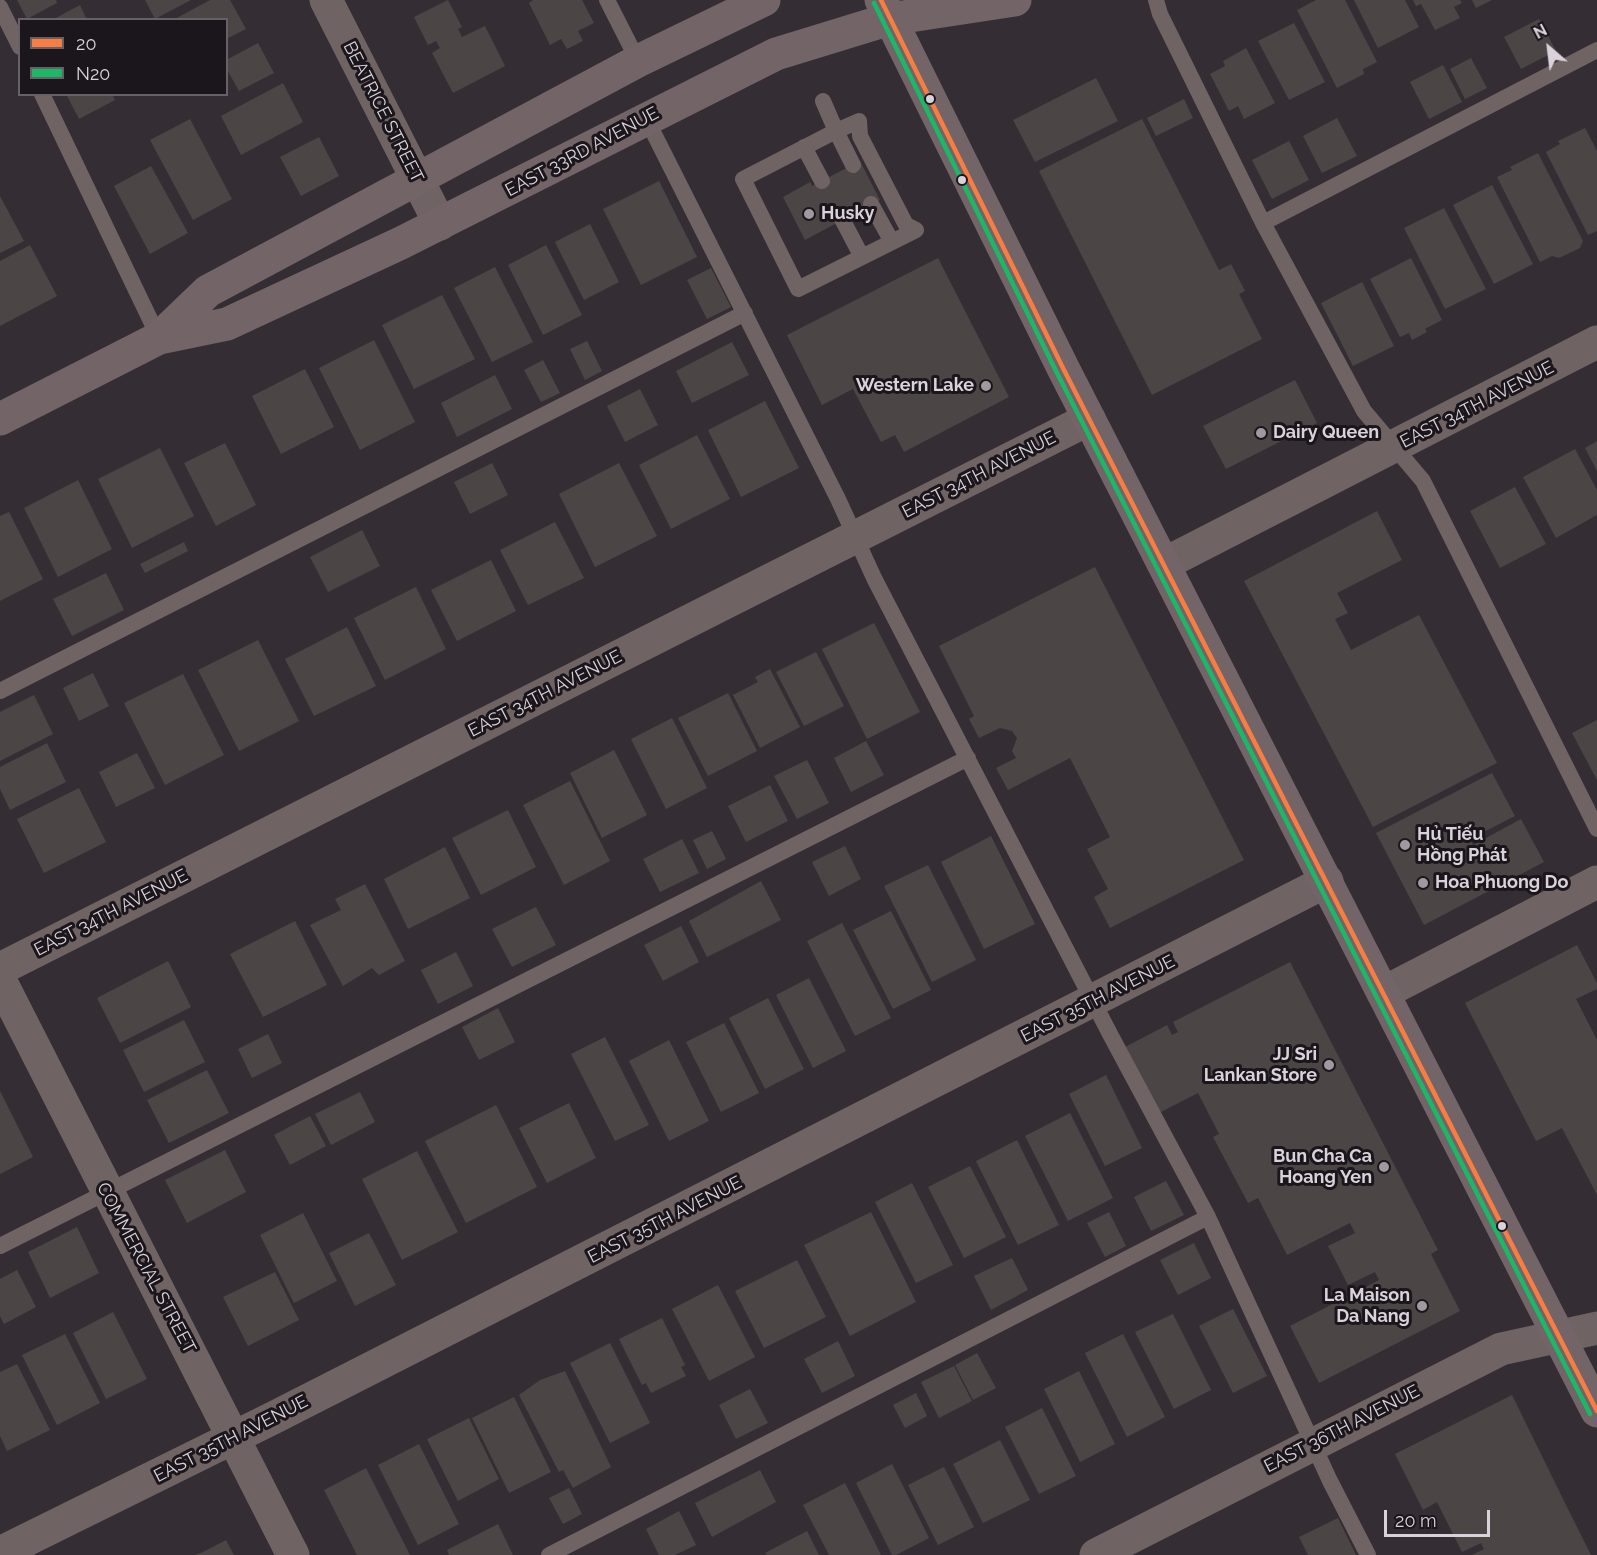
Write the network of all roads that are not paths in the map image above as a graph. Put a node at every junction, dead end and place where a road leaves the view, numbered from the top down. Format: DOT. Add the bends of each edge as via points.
graph roads {
  1 [pos="326,0"];
  2 [pos="607,0"];
  3 [pos="764,0"];
  4 [pos="1015,0"];
  5 [pos="1156,0"];
  6 [pos="0,7"];
  7 [pos="886,9"];
  8 [pos="18,43"];
  9 [pos="1597,51"];
  10 [pos="638,61"];
  11 [pos="43,96"];
  12 [pos="824,101"];
  13 [pos="646,118"];
  14 [pos="836,131"];
  15 [pos="804,147"];
  16 [pos="853,165"];
  17 [pos="417,181"];
  18 [pos="822,181"];
  19 [pos="871,204"];
  20 [pos="842,219"];
  21 [pos="1263,223"];
  22 [pos="440,225"];
  23 [pos="892,242"];
  24 [pos="862,257"];
  25 [pos="745,313"];
  26 [pos="159,338"];
  27 [pos="1597,342"];
  28 [pos="1089,418"];
  29 [pos="0,419"];
  30 [pos="1393,448"];
  31 [pos="855,537"];
  32 [pos="1164,564"];
  33 [pos="0,691"];
  34 [pos="968,758"];
  35 [pos="1597,829"];
  36 [pos="1327,881"];
  37 [pos="1597,882"];
  38 [pos="0,969"];
  39 [pos="0,980"];
  40 [pos="1383,993"];
  41 [pos="1094,1002"];
  42 [pos="107,1193"];
  43 [pos="1208,1217"];
  44 [pos="0,1246"];
  45 [pos="1597,1328"];
  46 [pos="1559,1336"];
  47 [pos="1597,1411"];
  48 [pos="234,1438"];
  49 [pos="1314,1444"];
  50 [pos="0,1553"];
  51 [pos="293,1555"];
  52 [pos="549,1555"];
  53 [pos="1096,1555"];
  54 [pos="1368,1555"];
  1 -- 17 [label="street, BEATRICE STREET"];
  2 -- 10 [label="lane"];
  3 -- 10 [label="street, EAST 33RD AVENUE"];
  4 -- 7 [label="street, EAST 33RD AVENUE"];
  5 -- 21 [label="lane"];
  6 -- 8 [label="lane"];
  7 -- 13 [label="street, EAST 33RD AVENUE" via="776,54"];
  7 -- 28 [label="street"];
  9 -- 21 [label="lane"];
  10 -- 17 [label="street, EAST 33RD AVENUE"];
  11 -- 26 [label="lane"];
  12 -- 14 [label="lane"];
  13 -- 22 [label="street, EAST 33RD AVENUE"];
  13 -- 25 [label="lane"];
  14 -- 15 [label="lane"];
  14 -- 16 [label="lane"];
  14 -- 23 [label="lane" via="859,121 860,136 906,225 916,230"];
  15 -- 18 [label="lane"];
  15 -- 24 [label="lane" via="743,179 798,289"];
  17 -- 22 [label="street, BEATRICE STREET"];
  17 -- 26 [label="street, EAST 33RD AVENUE" via="208,291"];
  19 -- 23 [label="lane"];
  20 -- 24 [label="lane"];
  21 -- 30 [label="lane" via="1364,411"];
  22 -- 26 [label="street, EAST 33RD AVENUE" via="227,324"];
  23 -- 24 [label="lane"];
  25 -- 31 [label="lane"];
  25 -- 33 [label="lane"];
  26 -- 29 [label="street, EAST 33RD AVENUE"];
  27 -- 30 [label="street, EAST 34TH AVENUE"];
  28 -- 31 [label="street, EAST 34TH AVENUE"];
  28 -- 32 [label="street"];
  30 -- 32 [label="street, EAST 34TH AVENUE"];
  30 -- 35 [label="lane" via="1424,481"];
  31 -- 34 [label="lane"];
  31 -- 38 [label="street, EAST 34TH AVENUE"];
  32 -- 36 [label="street"];
  34 -- 41 [label="lane"];
  34 -- 42 [label="lane"];
  36 -- 40 [label="street"];
  36 -- 41 [label="street, EAST 35TH AVENUE"];
  37 -- 40 [label="street"];
  39 -- 42 [label="street, COMMERCIAL STREET"];
  40 -- 46 [label="street"];
  41 -- 43 [label="lane"];
  41 -- 48 [label="street, EAST 35TH AVENUE"];
  42 -- 44 [label="lane"];
  42 -- 48 [label="street, COMMERCIAL STREET"];
  43 -- 49 [label="lane"];
  43 -- 52 [label="lane"];
  45 -- 46 [label="street, EAST 36TH AVENUE"];
  46 -- 47 [label="street"];
  46 -- 49 [label="street, EAST 36TH AVENUE" via="1501,1349"];
  48 -- 50 [label="street, EAST 35TH AVENUE"];
  48 -- 51 [label="street, COMMERCIAL STREET"];
  49 -- 53 [label="street, EAST 36TH AVENUE"];
  49 -- 54 [label="lane"];
}
